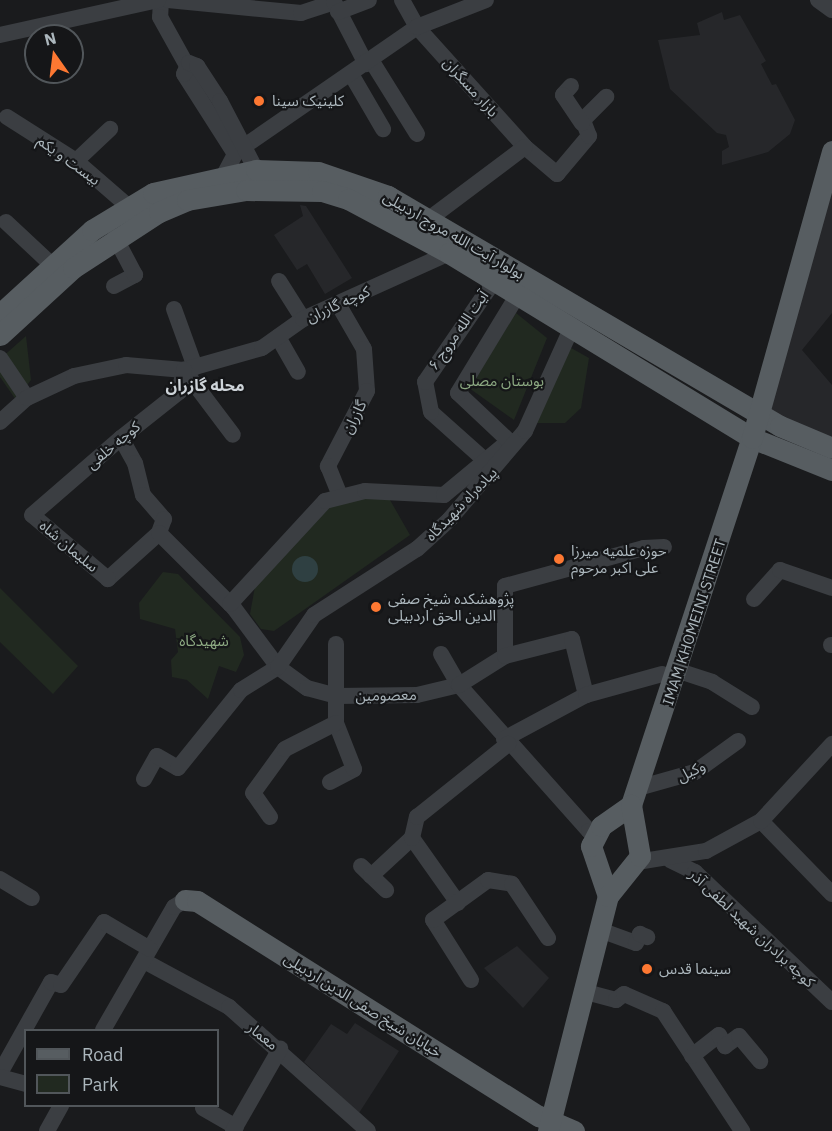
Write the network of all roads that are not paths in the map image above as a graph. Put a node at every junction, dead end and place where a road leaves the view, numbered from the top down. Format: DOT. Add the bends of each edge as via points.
graph roads {
  1 [pos="159,0"];
  2 [pos="168,0"];
  3 [pos="369,0"];
  4 [pos="402,0"];
  5 [pos="486,0"];
  6 [pos="113,6"];
  7 [pos="338,12"];
  8 [pos="417,27"];
  9 [pos="0,35"];
  10 [pos="368,62"];
  11 [pos="186,64"];
  12 [pos="351,74"];
  13 [pos="571,86"];
  14 [pos="606,97"];
  15 [pos="7,117"];
  16 [pos="582,123"];
  17 [pos="110,129"];
  18 [pos="382,129"];
  19 [pos="417,134"];
  20 [pos="246,145"];
  21 [pos="525,147"];
  22 [pos="832,151"];
  23 [pos="76,161"];
  24 [pos="224,175"];
  25 [pos="266,176"];
  26 [pos="128,206"];
  27 [pos="429,219"];
  28 [pos="6,222"];
  29 [pos="115,237"];
  30 [pos="448,253"];
  31 [pos="52,264"];
  32 [pos="279,281"];
  33 [pos="494,281"];
  34 [pos="114,286"];
  35 [pos="518,296"];
  36 [pos="338,304"];
  37 [pos="174,309"];
  38 [pos="0,314"];
  39 [pos="303,319"];
  40 [pos="572,327"];
  41 [pos="0,335"];
  42 [pos="278,337"];
  43 [pos="0,358"];
  44 [pos="190,368"];
  45 [pos="298,372"];
  46 [pos="27,398"];
  47 [pos="751,410"];
  48 [pos="0,422"];
  49 [pos="744,433"];
  50 [pos="233,435"];
  51 [pos="121,438"];
  52 [pos="832,448"];
  53 [pos="488,463"];
  54 [pos="832,470"];
  55 [pos="340,495"];
  56 [pos="32,515"];
  57 [pos="159,533"];
  58 [pos="664,548"];
  59 [pos="832,588"];
  60 [pos="754,599"];
  61 [pos="230,604"];
  62 [pos="336,644"];
  63 [pos="441,654"];
  64 [pos="505,656"];
  65 [pos="278,667"];
  66 [pos="670,673"];
  67 [pos="459,685"];
  68 [pos="586,695"];
  69 [pos="348,699"];
  70 [pos="752,707"];
  71 [pos="336,723"];
  72 [pos="738,741"];
  73 [pos="506,742"];
  74 [pos="832,744"];
  75 [pos="144,779"];
  76 [pos="330,782"];
  77 [pos="635,796"];
  78 [pos="270,817"];
  79 [pos="761,821"];
  80 [pos="596,832"];
  81 [pos="412,838"];
  82 [pos="669,859"];
  83 [pos="637,862"];
  84 [pos="0,879"];
  85 [pos="386,890"];
  86 [pos="832,894"];
  87 [pos="608,896"];
  88 [pos="32,898"];
  89 [pos="185,900"];
  90 [pos="458,903"];
  91 [pos="600,930"];
  92 [pos="647,937"];
  93 [pos="548,938"];
  94 [pos="147,955"];
  95 [pos="471,980"];
  96 [pos="586,992"];
  97 [pos="831,999"];
  98 [pos="25,1029"];
  99 [pos="104,1029"];
  100 [pos="24,1031"];
  101 [pos="280,1048"];
  102 [pos="692,1056"];
  103 [pos="760,1061"];
  104 [pos="0,1075"];
  105 [pos="24,1083"];
  106 [pos="60,1107"];
  107 [pos="203,1108"];
  108 [pos="543,1126"];
  109 [pos="357,1127"];
  110 [pos="235,1129"];
  111 [pos="49,1130"];
  112 [pos="573,1131"];
  113 [pos="742,1131"];
  1 -- 6 [label="street"];
  1 -- 11 [label="street" via="160,17"];
  2 -- 7 [label="street" via="301,13 334,2"];
  3 -- 7 [label="street"];
  4 -- 8 [label="street, بازار مسگران"];
  5 -- 8 [label="street"];
  6 -- 9 [label="street"];
  7 -- 10 [label="street"];
  8 -- 10 [label="street"];
  8 -- 21 [label="street, بازار مسگران"];
  10 -- 12 [label="street"];
  10 -- 19 [label="street"];
  11 -- 20 [label="street" via="197,66"];
  11 -- 24 [label="street" via="183,74 235,154"];
  12 -- 18 [label="street"];
  12 -- 20 [label="street"];
  13 -- 16 [label="street" via="563,94"];
  14 -- 16 [label="street"];
  15 -- 23 [label="street, بیست و یکم"];
  16 -- 21 [label="street, بازار مسگران" via="589,136 557,174"];
  17 -- 23 [label="street"];
  20 -- 25 [label="street"];
  21 -- 27 [label="street"];
  22 -- 47 [label="main road"];
  23 -- 26 [label="street, بیست و یکم"];
  24 -- 25 [label="main road, بولوار آیت الله مروج اردبیلی"];
  24 -- 26 [label="main road, بولوار آیت الله مروج اردبیلی" via="153,192"];
  25 -- 27 [label="main road, بولوار آیت الله مروج اردبیلی" via="349,181"];
  25 -- 29 [label="main road, بولوار آیت الله مروج اردبیلی" via="187,200"];
  25 -- 30 [label="main road, بولوار آیت الله مروج اردبیلی" via="348,199"];
  26 -- 31 [label="main road, بولوار آیت الله مروج اردبیلی"];
  27 -- 47 [label="main road, بولوار آیت الله مروج اردبیلی"];
  28 -- 31 [label="street"];
  29 -- 34 [label="street" via="135,275"];
  29 -- 41 [label="main road, بولوار آیت الله مروج اردبیلی"];
  30 -- 33 [label="main road, بولوار آیت الله مروج اردبیلی"];
  30 -- 36 [label="street, کوچه گازران"];
  31 -- 38 [label="main road, بولوار آیت الله مروج اردبیلی"];
  32 -- 39 [label="street"];
  33 -- 35 [label="main road, بولوار آیت الله مروج اردبیلی"];
  33 -- 53 [label="street, آیت الله مروج ۶" via="425,382 431,412"];
  35 -- 40 [label="main road, بولوار آیت الله مروج اردبیلی"];
  35 -- 53 [label="street" via="458,393 509,441"];
  36 -- 39 [label="street, کوچه گازران"];
  36 -- 55 [label="street, گازران" via="364,349 368,391 328,466"];
  37 -- 44 [label="street"];
  39 -- 42 [label="street, کوچه گازران"];
  40 -- 49 [label="main road, بولوار آیت الله مروج اردبیلی"];
  40 -- 65 [label="street, پیاده‌راه شهیدگاه" via="525,431 490,477 417,549 314,615"];
  42 -- 44 [label="street, کوچه گازران" via="262,348"];
  42 -- 45 [label="street"];
  43 -- 46 [label="street"];
  44 -- 46 [label="street, کوچه گازران" via="126,365 74,376"];
  44 -- 50 [label="street"];
  44 -- 51 [label="street, کوچه خلفی" via="179,392"];
  46 -- 48 [label="street, کوچه گازران"];
  47 -- 49 [label="main road, IMAM KHOMEINI STREET"];
  47 -- 52 [label="main road, بولوار آیت الله مروج اردبیلی"];
  49 -- 54 [label="main road, بولوار آیت الله مروج اردبیلی"];
  49 -- 66 [label="main road, IMAM KHOMEINI STREET"];
  51 -- 56 [label="street, کوچه خلفی"];
  51 -- 57 [label="street" via="135,463 143,495 164,519"];
  53 -- 55 [label="street" via="444,495"];
  55 -- 61 [label="street" via="312,510"];
  56 -- 57 [label="street, سلیمان شاه" via="108,579"];
  57 -- 61 [label="street"];
  58 -- 64 [label="street" via="644,548 505,586"];
  59 -- 60 [label="street" via="780,570"];
  61 -- 65 [label="street, معصومین"];
  62 -- 69 [label="street"];
  63 -- 67 [label="street"];
  64 -- 67 [label="street, معصومین"];
  64 -- 68 [label="street, معصومین" via="579,638"];
  65 -- 69 [label="street, معصومین" via="307,688"];
  65 -- 75 [label="street" via="241,690 178,768 158,756"];
  66 -- 68 [label="street"];
  66 -- 70 [label="street" via="712,682"];
  66 -- 77 [label="main road, IMAM KHOMEINI STREET"];
  67 -- 69 [label="street, معصومین" via="417,695"];
  67 -- 73 [label="street"];
  68 -- 73 [label="street"];
  69 -- 71 [label="street"];
  71 -- 76 [label="street" via="354,769"];
  71 -- 78 [label="street" via="285,749 253,793"];
  72 -- 77 [label="street, وکیل" via="695,772"];
  73 -- 80 [label="street" via="589,831"];
  73 -- 81 [label="street" via="417,817"];
  74 -- 79 [label="street"];
  77 -- 80 [label="main road"];
  77 -- 83 [label="main road" via="642,848"];
  79 -- 82 [label="street" via="706,851"];
  79 -- 86 [label="street"];
  80 -- 87 [label="main road" via="591,854"];
  81 -- 85 [label="street" via="367,871"];
  81 -- 90 [label="street"];
  82 -- 83 [label="street"];
  82 -- 97 [label="street, کوچه برادران شهید لطفی آذر" via="695,872"];
  83 -- 87 [label="main road"];
  84 -- 88 [label="street"];
  87 -- 91 [label="main road"];
  89 -- 94 [label="street" via="174,907"];
  89 -- 108 [label="main road, خیابان شیخ صفی الدین اردبیلی" via="197,901"];
  90 -- 93 [label="street" via="488,880 512,884"];
  90 -- 95 [label="street" via="433,926"];
  91 -- 92 [label="street" via="636,943 640,934"];
  91 -- 96 [label="main road"];
  94 -- 98 [label="street, معمار" via="104,922 62,985 51,982"];
  94 -- 99 [label="street"];
  94 -- 101 [label="street, معمار" via="229,1007"];
  96 -- 102 [label="street" via="616,1000 624,994 663,1011"];
  96 -- 108 [label="main road"];
  100 -- 104 [label="street, معمار"];
  101 -- 109 [label="street, معمار"];
  101 -- 110 [label="street"];
  102 -- 103 [label="street" via="719,1035 725,1046 739,1036"];
  102 -- 113 [label="street"];
  104 -- 105 [label="street"];
  106 -- 111 [label="street"];
  107 -- 110 [label="street"];
  108 -- 112 [label="main road, خیابان شیخ صفی الدین اردبیلی"];
}
